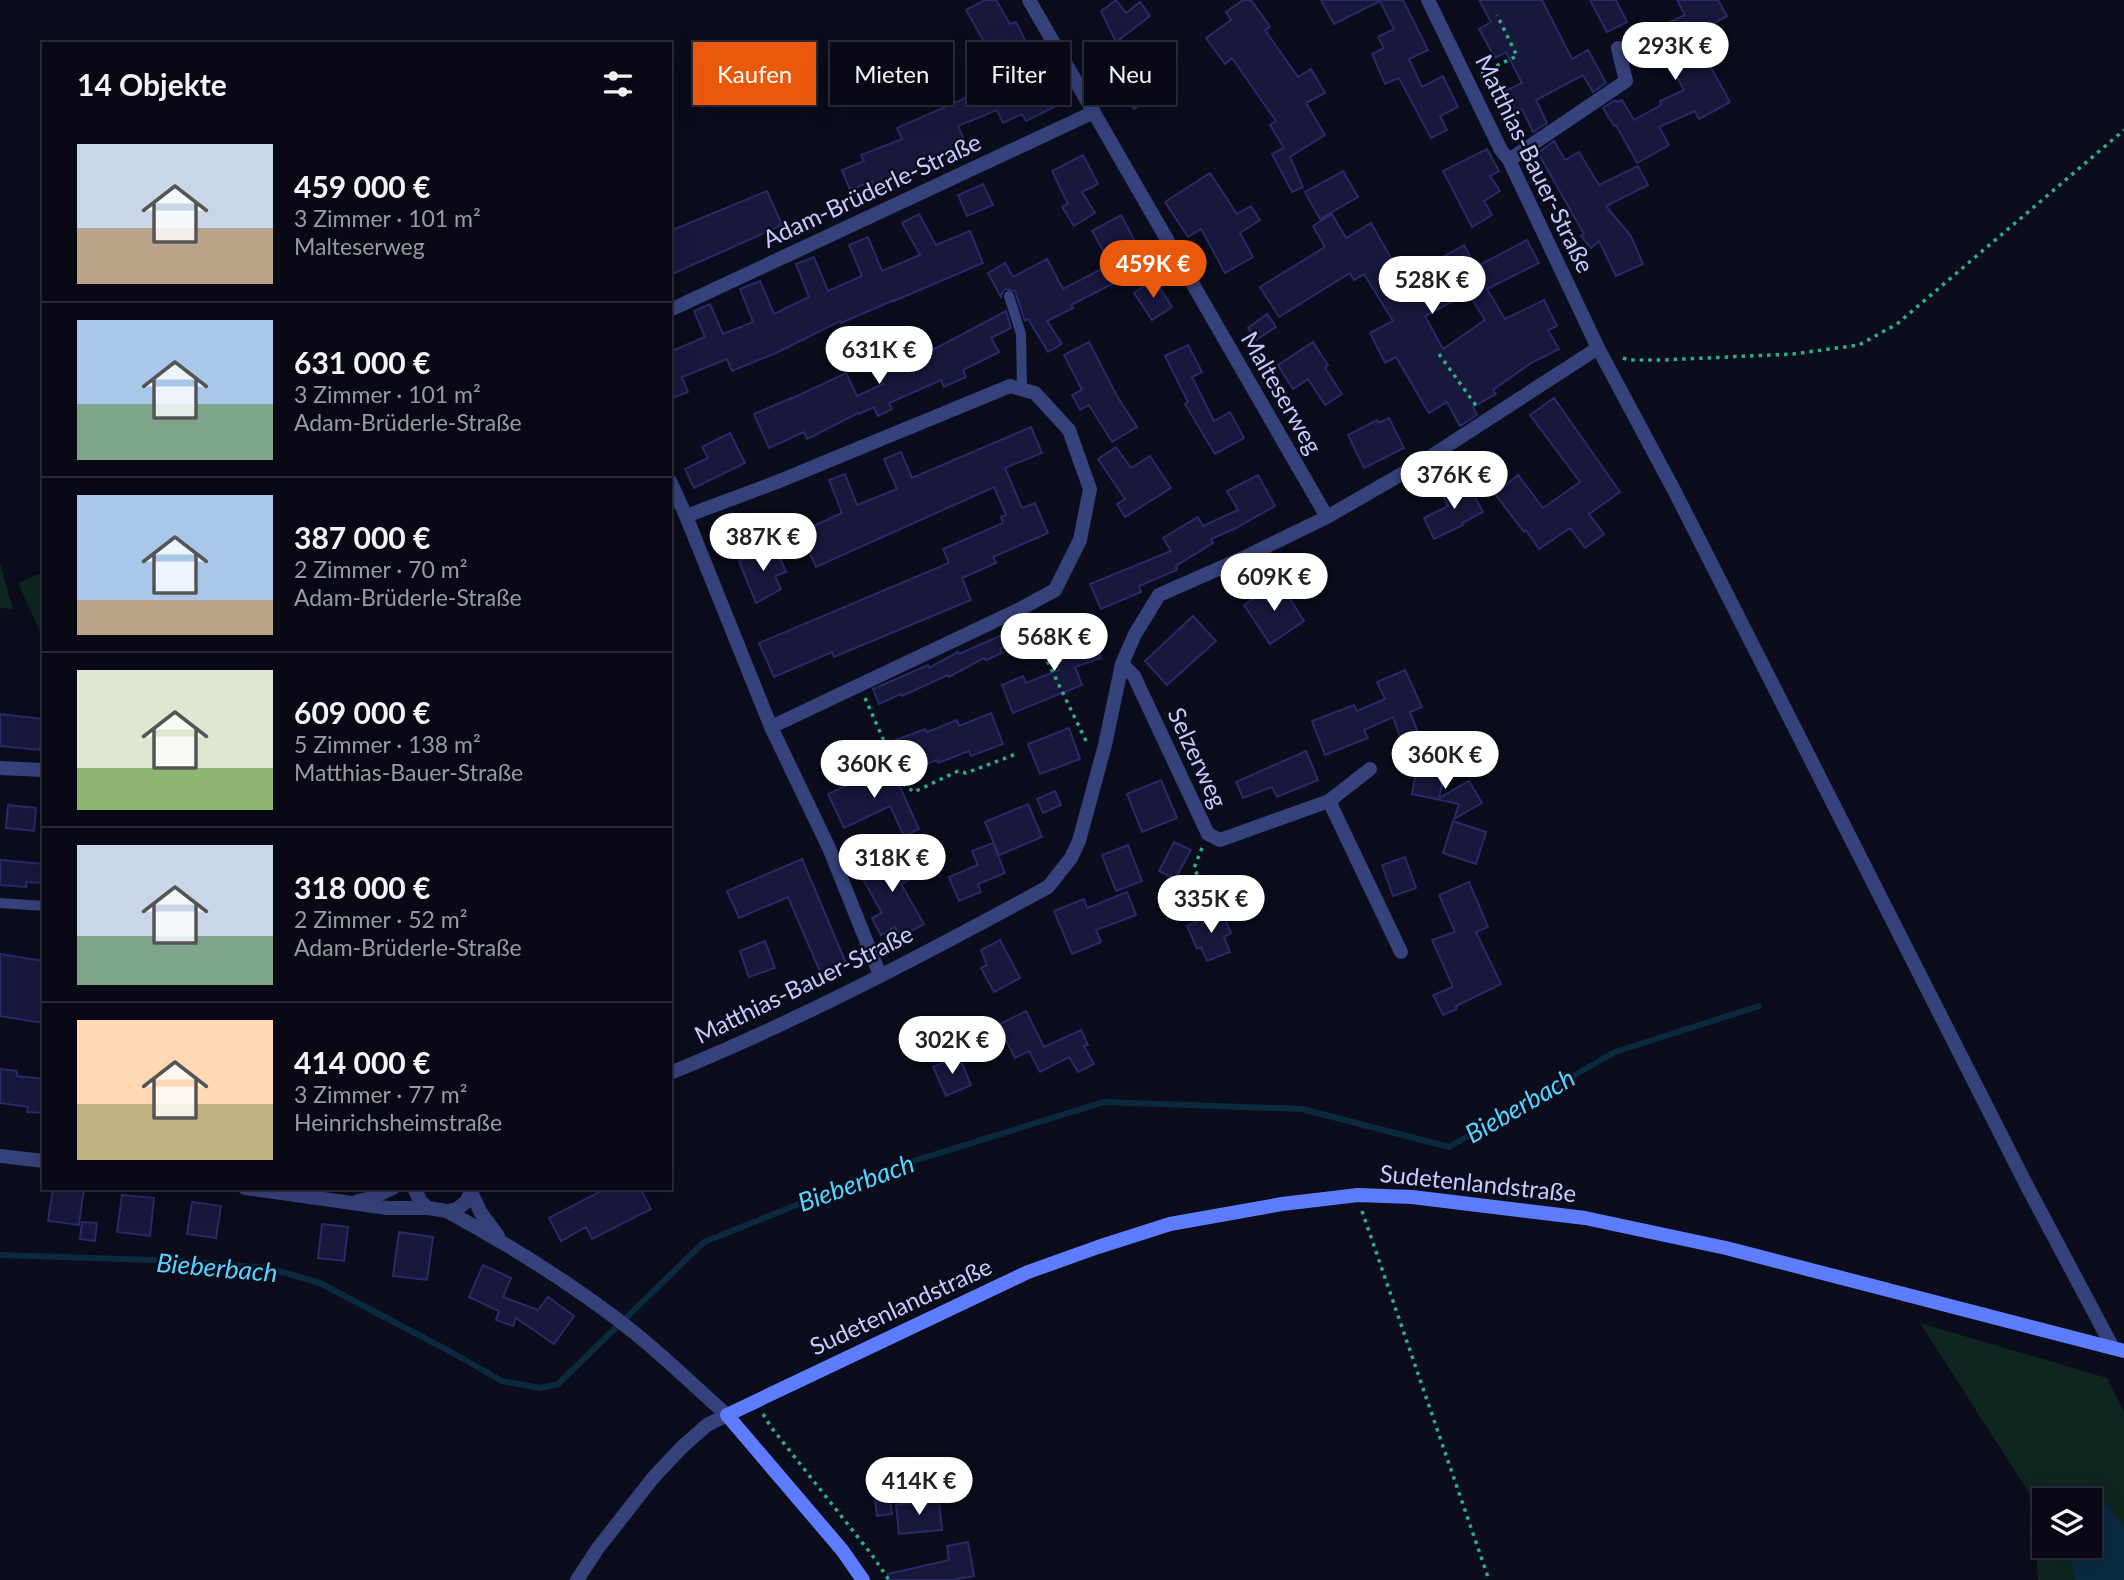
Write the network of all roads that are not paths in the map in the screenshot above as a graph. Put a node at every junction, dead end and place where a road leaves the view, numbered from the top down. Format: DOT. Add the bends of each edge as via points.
graph roads {
  1 [pos="1029,0"];
  2 [pos="1428,0"];
  3 [pos="1618,48"];
  4 [pos="1094,112"];
  5 [pos="1509,160"];
  6 [pos="1009,296"];
  7 [pos="672,309"];
  8 [pos="1598,348"];
  9 [pos="1022,389"];
  10 [pos="672,485"];
  11 [pos="687,516"];
  12 [pos="1326,517"];
  13 [pos="1122,664"];
  14 [pos="771,727"];
  15 [pos="0,768"];
  16 [pos="1370,769"];
  17 [pos="42,770"];
  18 [pos="1329,801"];
  19 [pos="0,902"];
  20 [pos="42,906"];
  21 [pos="1401,952"];
  22 [pos="880,975"];
  23 [pos="672,1072"];
  24 [pos="0,1156"];
  25 [pos="42,1161"];
  26 [pos="259,1190"];
  27 [pos="389,1190"];
  28 [pos="415,1190"];
  29 [pos="473,1191"];
  30 [pos="350,1203"];
  31 [pos="428,1208"];
  32 [pos="447,1211"];
  33 [pos="509,1247"];
  34 [pos="2118,1349"];
  35 [pos="727,1415"];
  36 [pos="577,1580"];
  37 [pos="863,1580"];
  1 -- 4 [label="street, Malteserweg"];
  2 -- 5 [label="street, Matthias-Bauer-Straße"];
  3 -- 5 [label="street" via="1626,81"];
  4 -- 7 [label="street, Adam-Brüderle-Straße"];
  4 -- 12 [label="street, Malteserweg"];
  5 -- 8 [label="street, Matthias-Bauer-Straße"];
  6 -- 9 [label="lane" via="1021,334"];
  8 -- 12 [label="street, Matthias-Bauer-Straße" via="1419,464"];
  8 -- 34 [label="street, Matthias-Bauer-Straße" via="2028,1188"];
  9 -- 11 [label="street" via="1010,386"];
  9 -- 14 [label="street" via="1035,393 1069,430 1090,489 1080,540 1055,590"];
  10 -- 11 [label="street"];
  11 -- 14 [label="street"];
  12 -- 13 [label="street, Matthias-Bauer-Straße" via="1159,595"];
  13 -- 18 [label="street, Selzerweg" via="1134,677 1208,834 1220,840"];
  13 -- 22 [label="street, Matthias-Bauer-Straße" via="1099,767 1071,858 1048,887"];
  14 -- 22 [label="street" via="829,848"];
  15 -- 17 [label="street"];
  16 -- 18 [label="street, Selzerweg"];
  18 -- 21 [label="street"];
  19 -- 20 [label="lane"];
  22 -- 23 [label="street, Matthias-Bauer-Straße" via="730,1049"];
  24 -- 25 [label="street"];
  26 -- 30 [label="street"];
  27 -- 30 [label="street"];
  28 -- 31 [label="street"];
  29 -- 32 [label="street" via="457,1209"];
  29 -- 33 [label="street" via="481,1213"];
  30 -- 31 [label="street"];
  31 -- 32 [label="street"];
  32 -- 33 [label="street"];
  33 -- 35 [label="street" via="632,1331"];
  34 -- 35 [label="street, Sudetenlandstraße" via="1726,1248 1585,1219 1412,1197 1358,1195 1170,1224 1098,1247 1028,1272"];
  35 -- 36 [label="street" via="707,1425 653,1478"];
  35 -- 37 [label="street"];
}
